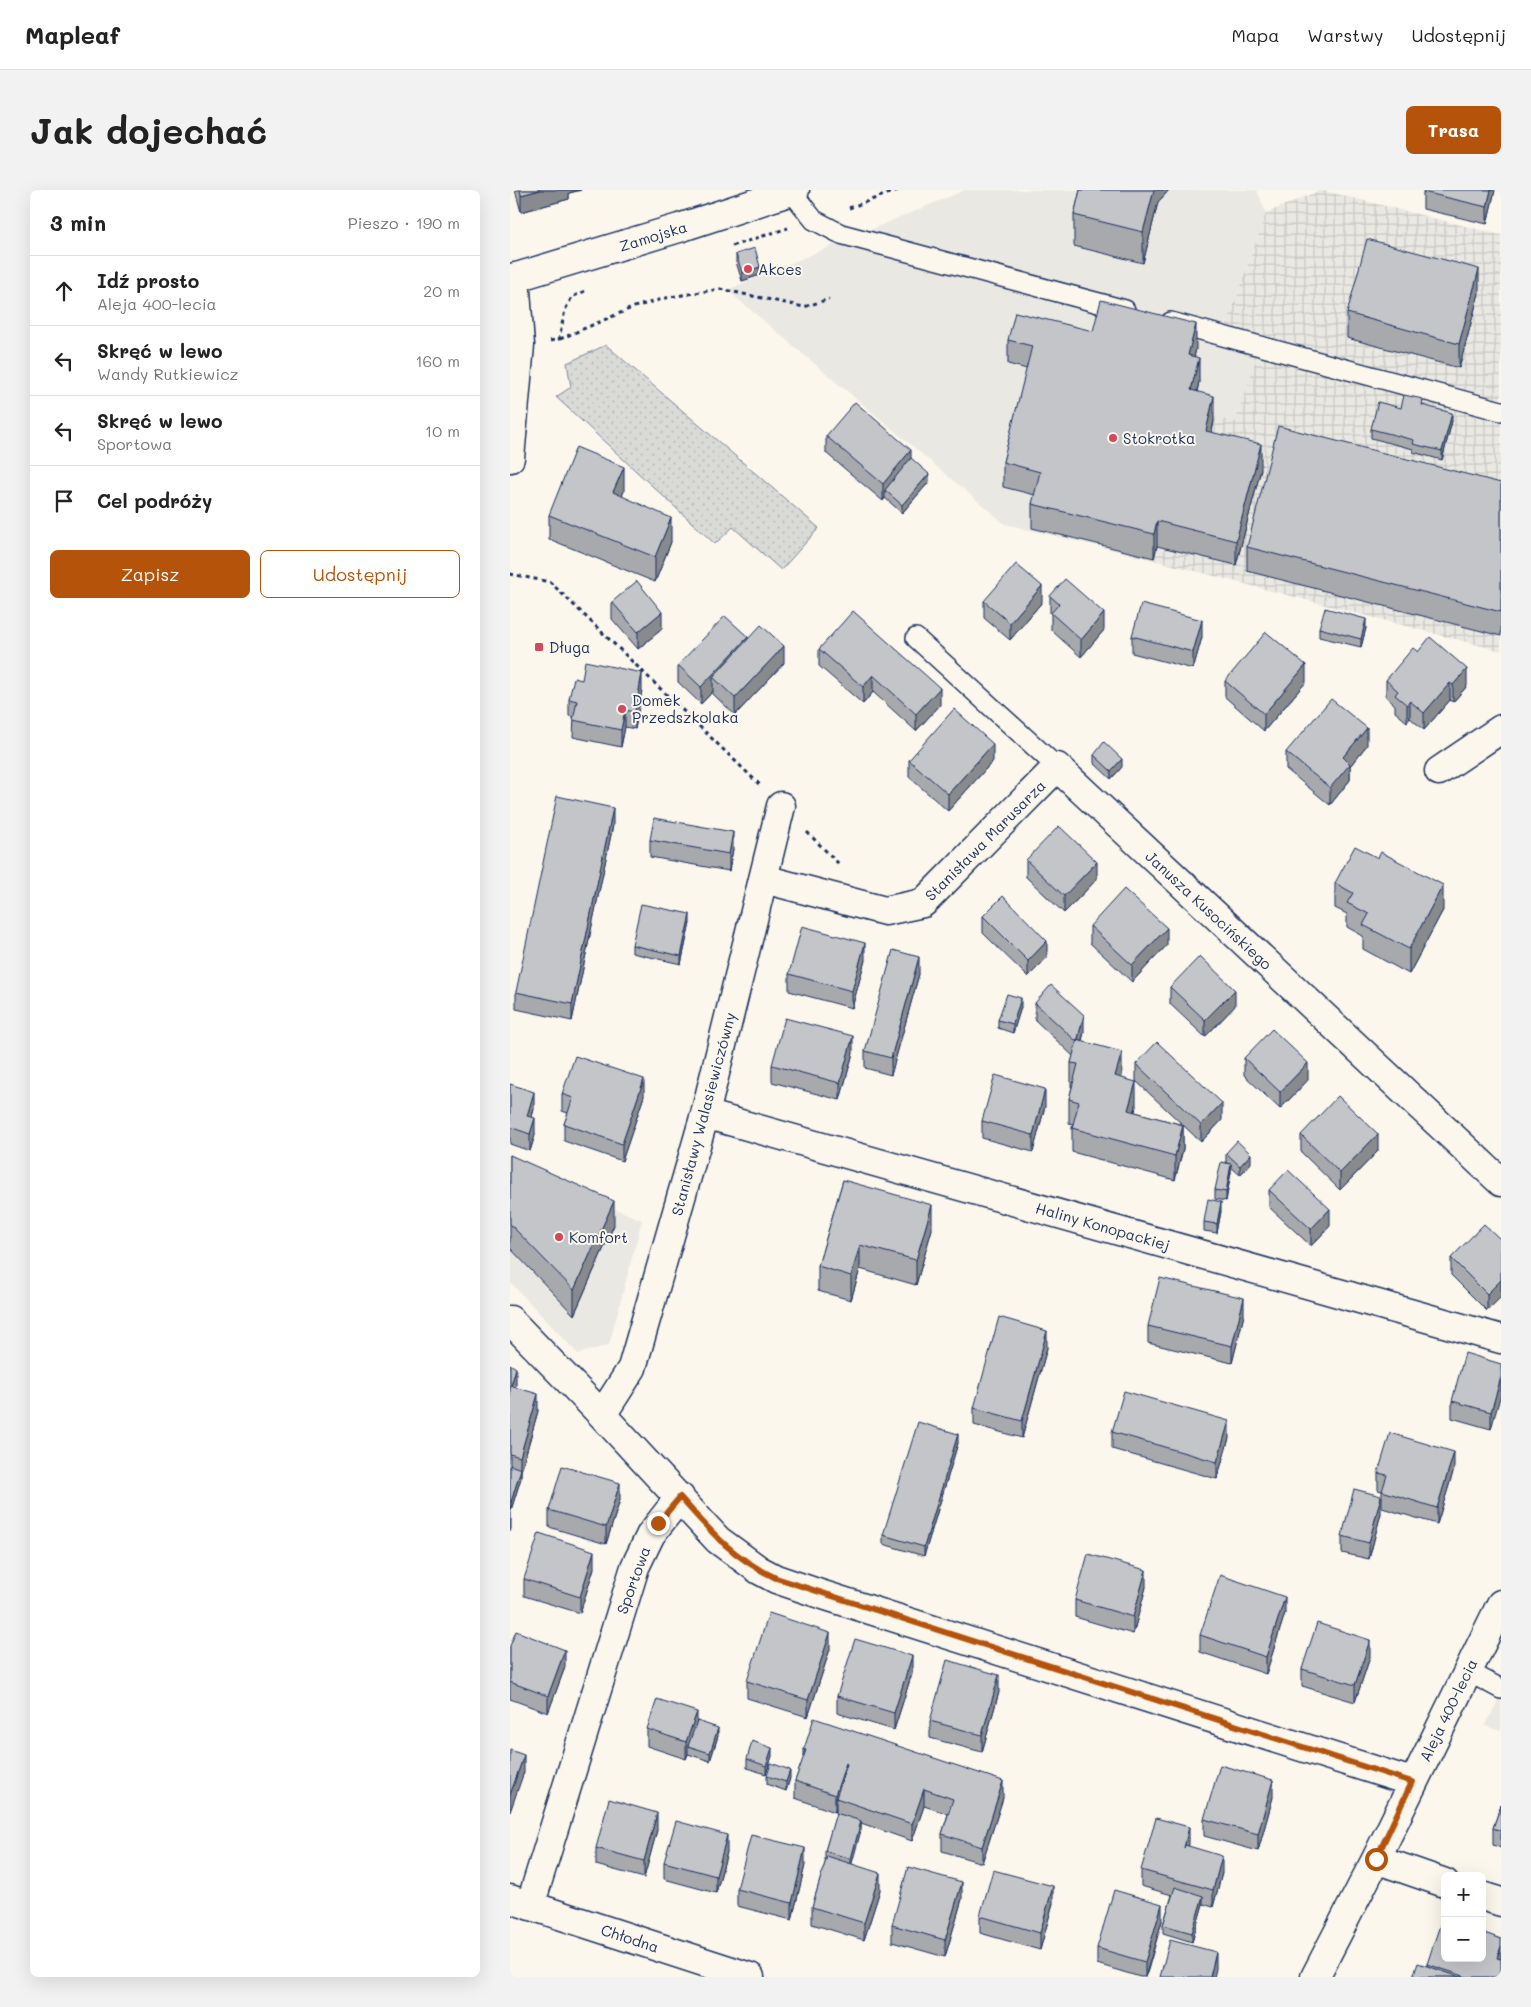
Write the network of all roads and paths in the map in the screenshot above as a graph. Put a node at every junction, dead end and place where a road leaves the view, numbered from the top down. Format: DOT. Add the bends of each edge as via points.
graph roads {
  1 [pos="898,190"];
  2 [pos="793,191"];
  3 [pos="814,220"];
  4 [pos="724,248"];
  5 [pos="513,278"];
  6 [pos="592,289"];
  7 [pos="829,299"];
  8 [pos="559,339"];
  9 [pos="550,341"];
  10 [pos="1501,411"];
  11 [pos="510,458"];
  12 [pos="510,574"];
  13 [pos="916,638"];
  14 [pos="1501,728"];
  15 [pos="1057,767"];
  16 [pos="1439,771"];
  17 [pos="781,806"];
  18 [pos="843,869"];
  19 [pos="764,879"];
  20 [pos="705,1114"];
  21 [pos="1501,1182"];
  22 [pos="510,1320"];
  23 [pos="1501,1339"];
  24 [pos="602,1415"];
  25 [pos="680,1497"];
  26 [pos="1501,1604"];
  27 [pos="1467,1671"];
  28 [pos="1501,1689"];
  29 [pos="1412,1782"];
  30 [pos="1376,1859"];
  31 [pos="1441,1882"];
  32 [pos="1486,1897"];
  33 [pos="1501,1902"];
  34 [pos="520,1903"];
  35 [pos="750,1977"];
  36 [pos="1315,1977"];
  1 -- 3 [label="path"];
  2 -- 3 [label="lane"];
  2 -- 5 [label="street, Zamojska"];
  3 -- 4 [label="path"];
  3 -- 10 [label="lane" via="841,234"];
  5 -- 11 [label="street" via="520,345"];
  6 -- 8 [label="path" via="572,297 565,310"];
  7 -- 8 [label="path" via="804,306 720,288 634,306"];
  8 -- 9 [label="path"];
  12 -- 17 [label="path" via="550,582"];
  13 -- 15 [label="lane, Janusza Kusocińskiego"];
  14 -- 16 [label="street"];
  15 -- 19 [label="street, Stanisława Marusarza" via="923,903 885,911"];
  15 -- 21 [label="street, Janusza Kusocińskiego"];
  17 -- 18 [label="path"];
  17 -- 19 [label="street, Stanisławy Walasiewiczówny"];
  19 -- 20 [label="street, Stanisławy Walasiewiczówny"];
  20 -- 23 [label="street, Haliny Konopackiej"];
  20 -- 24 [label="street, Stanisławy Walasiewiczówny" via="632,1368"];
  22 -- 24 [label="street"];
  24 -- 25 [label="street"];
  25 -- 29 [label="street" via="718,1540 746,1562 776,1578"];
  25 -- 34 [label="street, Sportowa" via="650,1534 635,1567"];
  26 -- 27 [label="street, Aleja 400-lecia"];
  27 -- 28 [label="lane"];
  27 -- 29 [label="street, Aleja 400-lecia"];
  29 -- 30 [label="street, Aleja 400-lecia"];
  30 -- 31 [label="street"];
  30 -- 36 [label="street, Aleja 400-lecia"];
  32 -- 33 [label="street"];
  34 -- 35 [label="street, Chłodna"];
}
